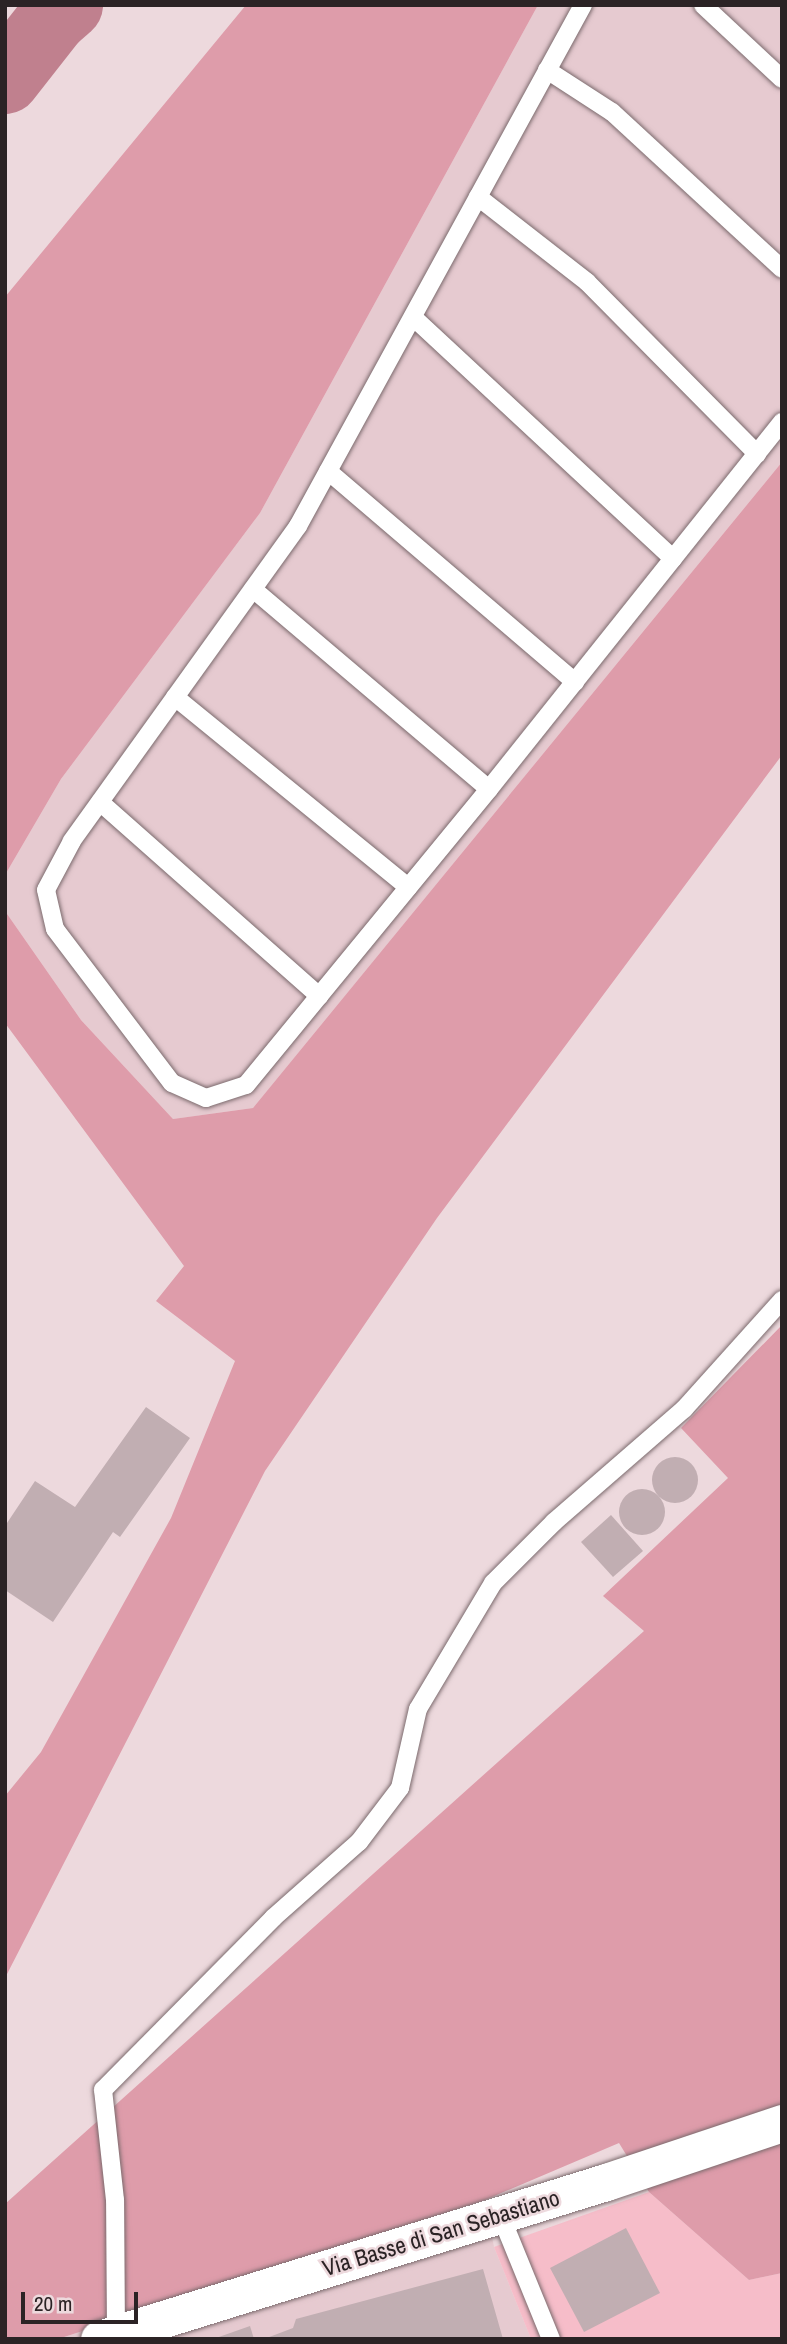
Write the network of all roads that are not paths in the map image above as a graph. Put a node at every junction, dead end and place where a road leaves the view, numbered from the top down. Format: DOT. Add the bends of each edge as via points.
graph roads {
  1 [pos="583,5"];
  2 [pos="703,5"];
  3 [pos="547,71"];
  4 [pos="782,79"];
  5 [pos="478,197"];
  6 [pos="782,269"];
  7 [pos="412,317"];
  8 [pos="782,422"];
  9 [pos="757,454"];
  10 [pos="328,471"];
  11 [pos="673,559"];
  12 [pos="253,589"];
  13 [pos="575,682"];
  14 [pos="175,698"];
  15 [pos="489,789"];
  16 [pos="100,802"];
  17 [pos="408,887"];
  18 [pos="319,996"];
  19 [pos="782,1300"];
  20 [pos="782,2123"];
  21 [pos="500,2214"];
  22 [pos="122,2335"];
  23 [pos="551,2339"];
  1 -- 3 [label="lane"];
  2 -- 4 [label="lane"];
  3 -- 5 [label="lane"];
  3 -- 6 [label="lane" via="612,112"];
  5 -- 7 [label="lane"];
  5 -- 9 [label="lane" via="587,282"];
  7 -- 10 [label="lane"];
  7 -- 11 [label="lane"];
  8 -- 9 [label="lane"];
  9 -- 11 [label="lane"];
  10 -- 12 [label="lane" via="298,526"];
  10 -- 13 [label="lane"];
  11 -- 13 [label="lane"];
  12 -- 14 [label="lane"];
  12 -- 15 [label="lane"];
  13 -- 15 [label="lane"];
  14 -- 16 [label="lane"];
  14 -- 17 [label="lane"];
  15 -- 17 [label="lane"];
  16 -- 18 [label="lane"];
  16 -- 18 [label="lane" via="46,890 55,929 172,1083 206,1098 246,1085"];
  17 -- 18 [label="lane"];
  19 -- 22 [label="lane" via="684,1409 554,1522 493,1583 418,1709 400,1788 359,1842 274,1918 103,2090 116,2200"];
  20 -- 21 [label="street, Via Basse di San Sebastiano"];
  21 -- 22 [label="street, Via Basse di San Sebastiano"];
  21 -- 23 [label="lane"];
}
